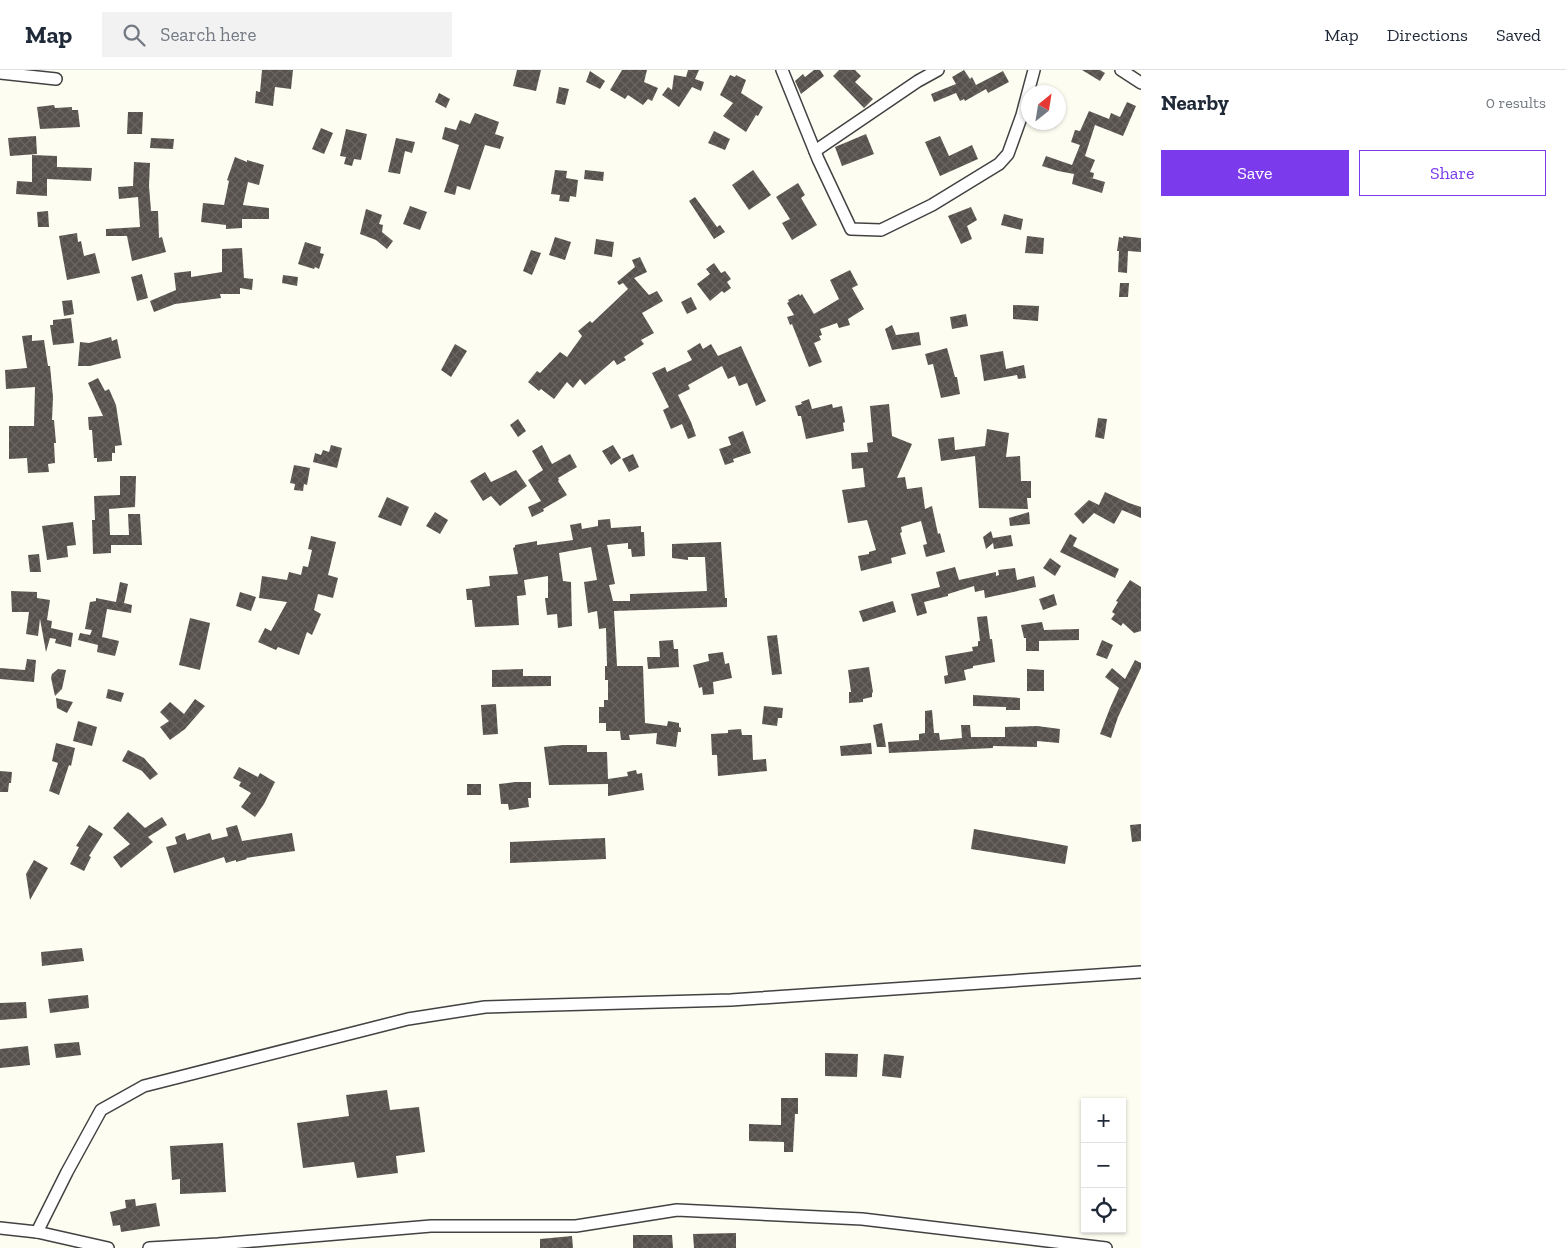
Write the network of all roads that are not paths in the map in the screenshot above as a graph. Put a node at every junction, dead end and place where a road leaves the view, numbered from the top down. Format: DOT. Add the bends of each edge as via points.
graph roads {
  1 [pos="782,70"];
  2 [pos="938,70"];
  3 [pos="1034,70"];
  4 [pos="1121,70"];
  5 [pos="0,73"];
  6 [pos="56,79"];
  7 [pos="1141,83"];
  8 [pos="815,151"];
  9 [pos="1141,972"];
  10 [pos="0,1228"];
  11 [pos="37,1232"];
  12 [pos="108,1248"];
  13 [pos="149,1248"];
  14 [pos="1106,1248"];
  1 -- 8 [label="street"];
  2 -- 8 [label="street"];
  3 -- 8 [label="street" via="1008,154 999,164 932,205 881,230 851,229"];
  4 -- 7 [label="street"];
  5 -- 6 [label="street"];
  9 -- 11 [label="street" via="731,1000 485,1007 408,1019 144,1086 101,1110"];
  10 -- 11 [label="street"];
  11 -- 12 [label="street"];
  13 -- 14 [label="street" via="431,1226 576,1226 677,1210 862,1219"];
}
